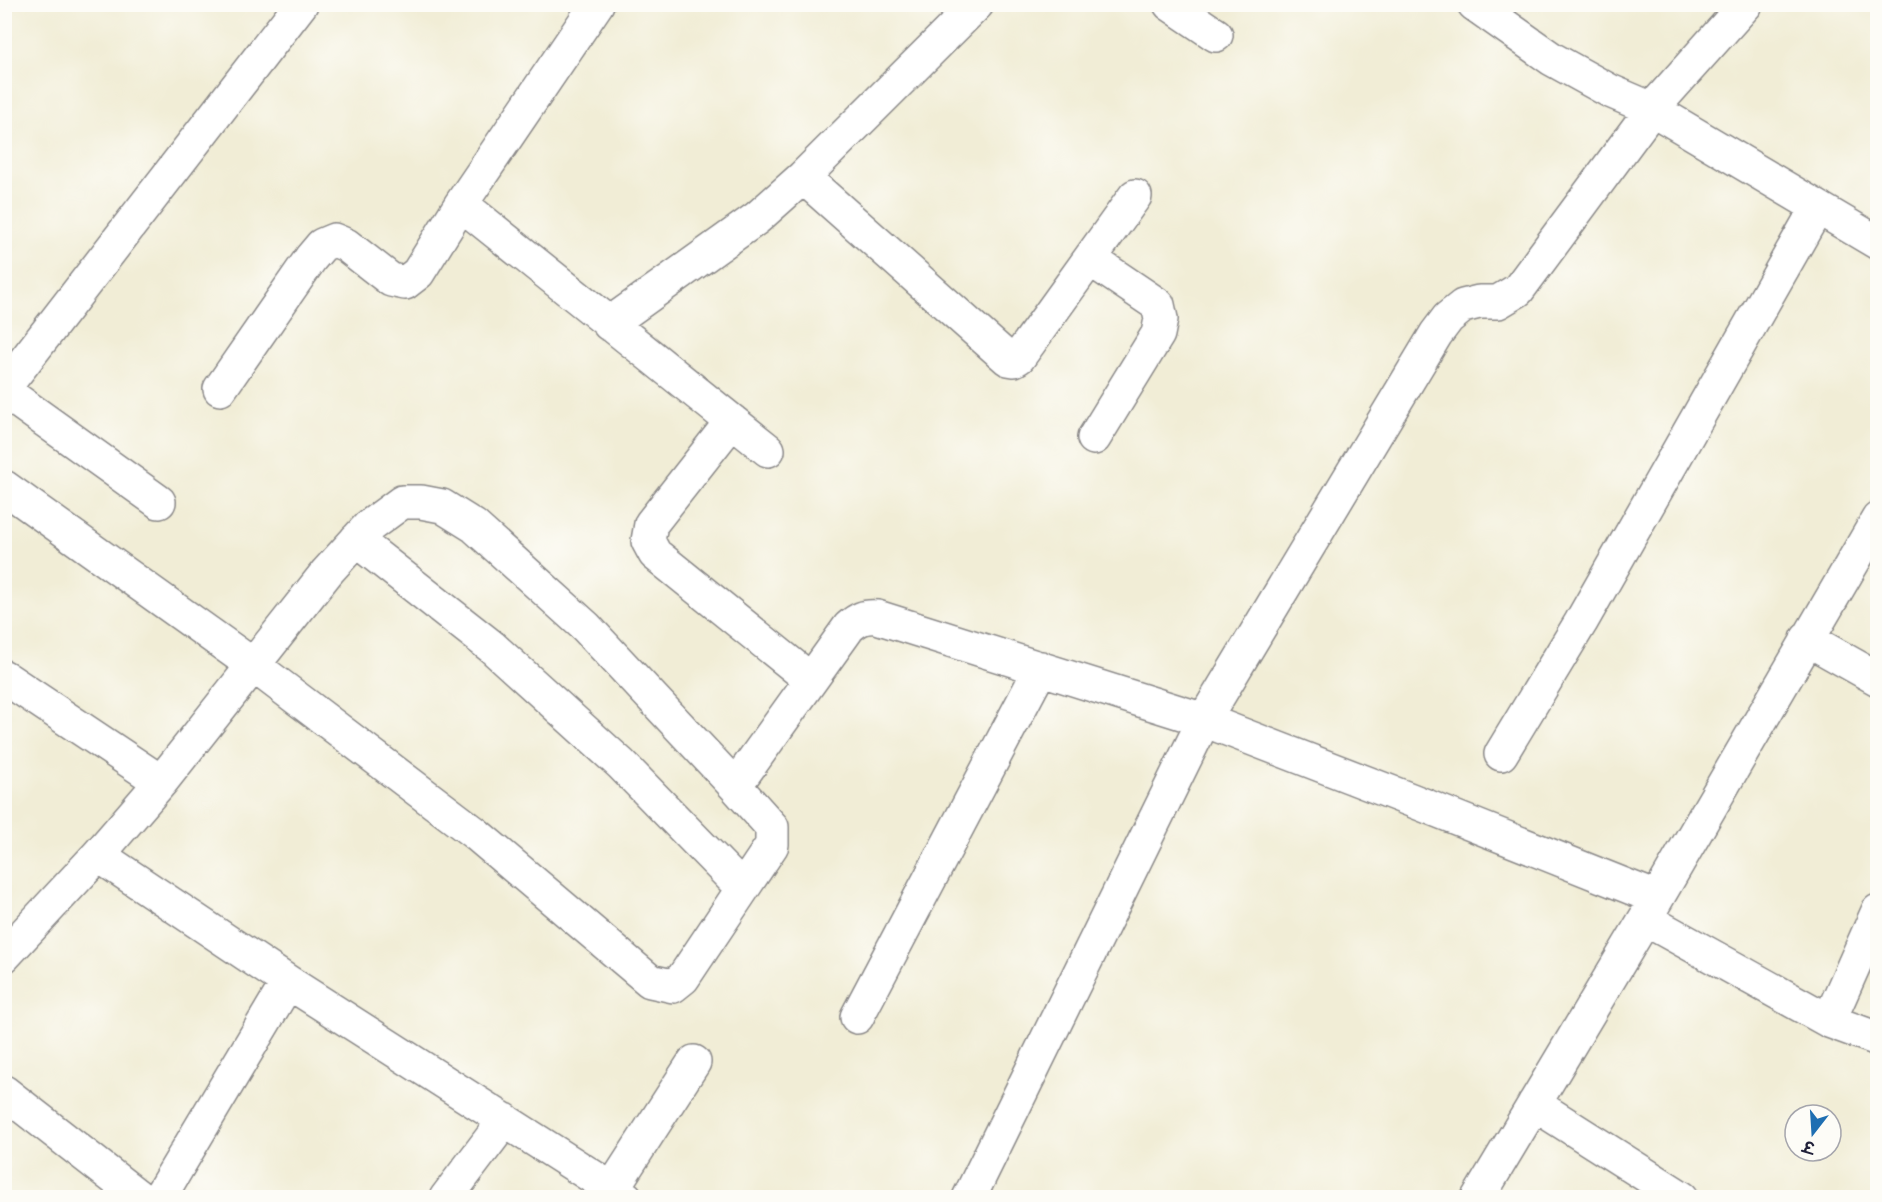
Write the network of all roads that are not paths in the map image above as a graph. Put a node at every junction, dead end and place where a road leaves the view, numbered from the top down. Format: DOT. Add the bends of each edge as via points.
graph roads {
  1 [pos="301,4"];
  2 [pos="597,4"];
  3 [pos="977,4"];
  4 [pos="1170,4"];
  5 [pos="1746,4"];
  6 [pos="1489,9"];
  7 [pos="1216,35"];
  8 [pos="1652,109"];
  9 [pos="803,177"];
  10 [pos="1135,195"];
  11 [pos="460,204"];
  12 [pos="1817,208"];
  13 [pos="1878,243"];
  14 [pos="1089,259"];
  15 [pos="609,324"];
  16 [pos="4,389"];
  17 [pos="220,389"];
  18 [pos="732,422"];
  19 [pos="1094,438"];
  20 [pos="768,450"];
  21 [pos="4,487"];
  22 [pos="159,502"];
  23 [pos="1878,519"];
  24 [pos="356,540"];
  25 [pos="1807,639"];
  26 [pos="253,665"];
  27 [pos="1041,668"];
  28 [pos="4,677"];
  29 [pos="1878,679"];
  30 [pos="810,680"];
  31 [pos="1204,720"];
  32 [pos="1501,754"];
  33 [pos="160,782"];
  34 [pos="735,786"];
  35 [pos="98,855"];
  36 [pos="742,888"];
  37 [pos="1652,908"];
  38 [pos="1878,911"];
  39 [pos="4,956"];
  40 [pos="288,982"];
  41 [pos="857,1017"];
  42 [pos="1829,1021"];
  43 [pos="1878,1039"];
  44 [pos="694,1062"];
  45 [pos="4,1092"];
  46 [pos="1534,1104"];
  47 [pos="506,1120"];
  48 [pos="619,1193"];
  49 [pos="140,1197"];
  50 [pos="159,1197"];
  51 [pos="446,1197"];
  52 [pos="969,1197"];
  53 [pos="1478,1197"];
  54 [pos="1682,1197"];
  1 -- 16 [label="street"];
  2 -- 11 [label="street"];
  3 -- 9 [label="street"];
  4 -- 7 [label="street"];
  5 -- 8 [label="street"];
  6 -- 8 [label="street" via="1552,59"];
  8 -- 12 [label="street"];
  8 -- 31 [label="street" via="1518,290 1498,302 1463,306 1442,326"];
  9 -- 14 [label="street" via="1008,359 1019,357"];
  9 -- 15 [label="street" via="757,218"];
  10 -- 14 [label="street"];
  11 -- 15 [label="street"];
  11 -- 17 [label="street" via="418,273 405,284 391,280 346,245 334,240 322,245"];
  12 -- 13 [label="street"];
  12 -- 32 [label="street" via="1581,622"];
  14 -- 19 [label="street" via="1158,305 1161,319 1158,334"];
  15 -- 18 [label="street"];
  16 -- 22 [label="street"];
  18 -- 20 [label="street"];
  18 -- 30 [label="street" via="651,524 648,542 655,554"];
  21 -- 26 [label="street"];
  23 -- 25 [label="street"];
  24 -- 26 [label="street"];
  24 -- 34 [label="street" via="402,502 421,502 455,513 586,627"];
  24 -- 36 [label="street" via="492,647 621,764"];
  25 -- 29 [label="street"];
  25 -- 37 [label="street"];
  26 -- 33 [label="street"];
  26 -- 36 [label="street" via="476,834 650,981 673,986 683,978"];
  27 -- 30 [label="street" via="867,616 849,627"];
  27 -- 31 [label="street"];
  27 -- 41 [label="street"];
  28 -- 33 [label="street"];
  30 -- 34 [label="street"];
  31 -- 37 [label="street" via="1411,800"];
  31 -- 52 [label="street"];
  33 -- 35 [label="street"];
  34 -- 36 [label="street" via="772,827 773,836 772,845"];
  35 -- 39 [label="street"];
  35 -- 40 [label="street"];
  37 -- 42 [label="street"];
  37 -- 46 [label="street"];
  38 -- 42 [label="street"];
  40 -- 47 [label="street"];
  40 -- 50 [label="street"];
  42 -- 43 [label="street"];
  44 -- 48 [label="street"];
  45 -- 49 [label="street"];
  46 -- 53 [label="street"];
  46 -- 54 [label="street"];
  47 -- 48 [label="street"];
  47 -- 51 [label="street"];
}
